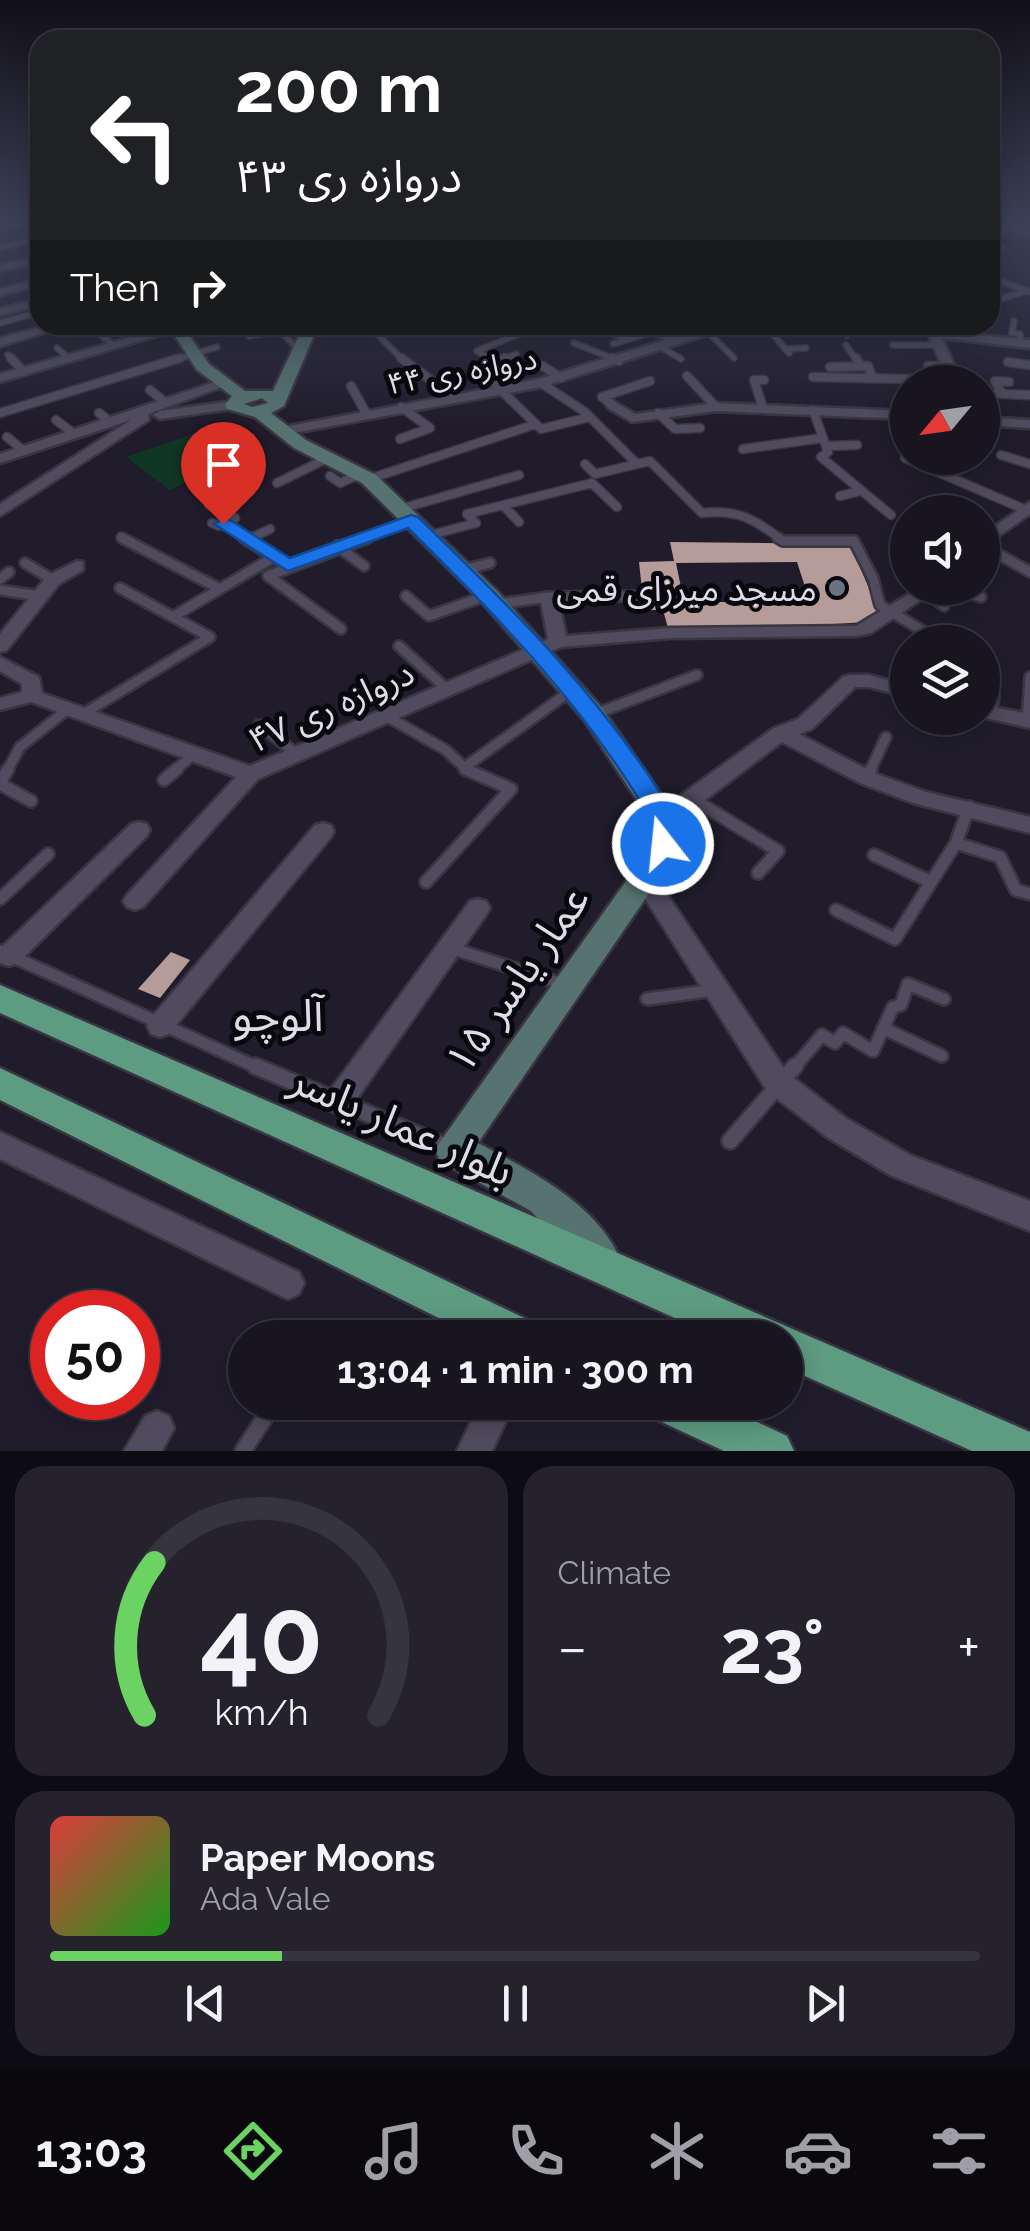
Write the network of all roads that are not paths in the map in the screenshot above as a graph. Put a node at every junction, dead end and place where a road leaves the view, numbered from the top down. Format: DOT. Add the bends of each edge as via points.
graph roads {
  1 [pos="1028,292"];
  2 [pos="1000,299"];
  3 [pos="30,304"];
  4 [pos="0,312"];
  5 [pos="30,315"];
  6 [pos="1014,321"];
  7 [pos="0,323"];
  8 [pos="30,334"];
  9 [pos="101,335"];
  10 [pos="150,335"];
  11 [pos="181,335"];
  12 [pos="252,335"];
  13 [pos="283,335"];
  14 [pos="307,335"];
  15 [pos="377,335"];
  16 [pos="518,335"];
  17 [pos="617,335"];
  18 [pos="641,335"];
  19 [pos="660,335"];
  20 [pos="688,335"];
  21 [pos="710,335"];
  22 [pos="773,335"];
  23 [pos="923,335"];
  24 [pos="930,335"];
  25 [pos="984,335"];
  26 [pos="249,336"];
  27 [pos="627,339"];
  28 [pos="676,341"];
  29 [pos="0,342"];
  30 [pos="574,343"];
  31 [pos="1025,344"];
  32 [pos="846,345"];
  33 [pos="892,345"];
  34 [pos="115,346"];
  35 [pos="661,347"];
  36 [pos="57,348"];
  37 [pos="217,348"];
  38 [pos="806,348"];
  39 [pos="301,352"];
  40 [pos="618,353"];
  41 [pos="192,354"];
  42 [pos="516,354"];
  43 [pos="8,355"];
  44 [pos="713,356"];
  45 [pos="70,358"];
  46 [pos="681,359"];
  47 [pos="575,361"];
  48 [pos="496,362"];
  49 [pos="1008,362"];
  50 [pos="947,365"];
  51 [pos="1030,365"];
  52 [pos="543,366"];
  53 [pos="861,366"];
  54 [pos="830,367"];
  55 [pos="590,370"];
  56 [pos="24,372"];
  57 [pos="687,376"];
  58 [pos="872,376"];
  59 [pos="890,376"];
  60 [pos="813,377"];
  61 [pos="0,378"];
  62 [pos="562,378"];
  63 [pos="650,380"];
  64 [pos="764,380"];
  65 [pos="1009,382"];
  66 [pos="541,383"];
  67 [pos="224,384"];
  68 [pos="351,386"];
  69 [pos="150,390"];
  70 [pos="500,390"];
  71 [pos="1002,394"];
  72 [pos="1030,395"];
  73 [pos="454,397"];
  74 [pos="278,398"];
  75 [pos="238,400"];
  76 [pos="166,403"];
  77 [pos="613,405"];
  78 [pos="400,406"];
  79 [pos="716,407"];
  80 [pos="763,408"];
  81 [pos="812,410"];
  82 [pos="259,412"];
  83 [pos="0,413"];
  84 [pos="366,413"];
  85 [pos="658,414"];
  86 [pos="136,415"];
  87 [pos="588,415"];
  88 [pos="890,419"];
  89 [pos="56,420"];
  90 [pos="1000,422"];
  91 [pos="1030,424"];
  92 [pos="538,426"];
  93 [pos="700,428"];
  94 [pos="283,431"];
  95 [pos="73,433"];
  96 [pos="7,438"];
  97 [pos="400,438"];
  98 [pos="825,442"];
  99 [pos="857,445"];
  100 [pos="743,449"];
  101 [pos="24,451"];
  102 [pos="1001,454"];
  103 [pos="0,459"];
  104 [pos="635,462"];
  105 [pos="585,464"];
  106 [pos="1030,464"];
  107 [pos="330,466"];
  108 [pos="942,475"];
  109 [pos="519,476"];
  110 [pos="365,477"];
  111 [pos="277,483"];
  112 [pos="1004,484"];
  113 [pos="860,492"];
  114 [pos="228,495"];
  115 [pos="988,495"];
  116 [pos="991,495"];
  117 [pos="840,496"];
  118 [pos="1000,499"];
  119 [pos="503,505"];
  120 [pos="617,507"];
  121 [pos="1028,508"];
  122 [pos="0,512"];
  123 [pos="890,514"];
  124 [pos="212,522"];
  125 [pos="412,522"];
  126 [pos="519,522"];
  127 [pos="223,524"];
  128 [pos="270,529"];
  129 [pos="1000,530"];
  130 [pos="121,537"];
  131 [pos="247,540"];
  132 [pos="337,546"];
  133 [pos="1000,553"];
  134 [pos="274,557"];
  135 [pos="26,563"];
  136 [pos="490,563"];
  137 [pos="288,565"];
  138 [pos="77,566"];
  139 [pos="364,566"];
  140 [pos="1028,568"];
  141 [pos="462,570"];
  142 [pos="9,572"];
  143 [pos="0,580"];
  144 [pos="52,580"];
  145 [pos="120,588"];
  146 [pos="218,588"];
  147 [pos="0,590"];
  148 [pos="40,596"];
  149 [pos="406,596"];
  150 [pos="550,596"];
  151 [pos="640,596"];
  152 [pos="492,599"];
  153 [pos="903,605"];
  154 [pos="891,613"];
  155 [pos="174,616"];
  156 [pos="916,625"];
  157 [pos="341,629"];
  158 [pos="0,646"];
  159 [pos="399,646"];
  160 [pos="548,646"];
  161 [pos="0,663"];
  162 [pos="697,675"];
  163 [pos="1030,678"];
  164 [pos="890,686"];
  165 [pos="448,690"];
  166 [pos="572,690"];
  167 [pos="32,696"];
  168 [pos="0,704"];
  169 [pos="1000,711"];
  170 [pos="75,712"];
  171 [pos="593,714"];
  172 [pos="386,716"];
  173 [pos="1028,721"];
  174 [pos="259,725"];
  175 [pos="781,733"];
  176 [pos="886,737"];
  177 [pos="194,754"];
  178 [pos="297,754"];
  179 [pos="465,768"];
  180 [pos="251,774"];
  181 [pos="867,778"];
  182 [pos="164,780"];
  183 [pos="0,784"];
  184 [pos="694,800"];
  185 [pos="31,801"];
  186 [pos="968,807"];
  187 [pos="1030,825"];
  188 [pos="139,830"];
  189 [pos="323,831"];
  190 [pos="663,831"];
  191 [pos="956,842"];
  192 [pos="48,854"];
  193 [pos="874,855"];
  194 [pos="758,873"];
  195 [pos="644,878"];
  196 [pos="426,882"];
  197 [pos="931,882"];
  198 [pos="1030,894"];
  199 [pos="0,899"];
  200 [pos="134,901"];
  201 [pos="478,908"];
  202 [pos="836,910"];
  203 [pos="450,948"];
  204 [pos="5,954"];
  205 [pos="568,986"];
  206 [pos="719,990"];
  207 [pos="0,998"];
  208 [pos="647,1000"];
  209 [pos="944,1000"];
  210 [pos="160,1026"];
  211 [pos="884,1028"];
  212 [pos="942,1056"];
  213 [pos="778,1082"];
  214 [pos="0,1083"];
  215 [pos="339,1101"];
  216 [pos="730,1140"];
  217 [pos="0,1145"];
  218 [pos="452,1149"];
  219 [pos="1030,1216"];
  220 [pos="608,1268"];
  221 [pos="288,1283"];
  222 [pos="487,1320"];
  223 [pos="725,1320"];
  224 [pos="803,1354"];
  225 [pos="263,1420"];
  226 [pos="489,1420"];
  227 [pos="705,1420"];
  228 [pos="243,1451"];
  229 [pos="474,1451"];
  230 [pos="772,1451"];
  231 [pos="1022,1451"];
  1 -- 2 [label="lane"];
  3 -- 4 [label="street"];
  5 -- 7 [label="lane"];
  6 -- 31 [label="lane" via="1012,332"];
  8 -- 29 [label="street"];
  9 -- 34 [label="lane"];
  10 -- 34 [label="street"];
  11 -- 41 [label="main road"];
  12 -- 26 [label="lane"];
  13 -- 39 [label="lane"];
  14 -- 39 [label="main road"];
  15 -- 73 [label="lane"];
  16 -- 48 [label="lane" via="477,351"];
  17 -- 27 [label="lane"];
  18 -- 27 [label="lane"];
  19 -- 28 [label="lane"];
  20 -- 28 [label="street, دروازه ری ۴۴"];
  21 -- 44 [label="lane" via="732,356"];
  22 -- 38 [label="lane" via="787,351"];
  23 -- 33 [label="lane"];
  24 -- 50 [label="street"];
  25 -- 31 [label="street"];
  27 -- 40 [label="lane"];
  28 -- 35 [label="street, دروازه ری ۴۴"];
  30 -- 40 [label="lane"];
  32 -- 53 [label="lane"];
  34 -- 45 [label="street"];
  35 -- 40 [label="street, دروازه ری ۴۴"];
  35 -- 46 [label="lane"];
  36 -- 45 [label="lane"];
  37 -- 41 [label="lane"];
  39 -- 74 [label="main road"];
  40 -- 55 [label="street, دروازه ری ۴۴"];
  41 -- 67 [label="main road"];
  41 -- 83 [label="lane"];
  42 -- 48 [label="lane"];
  43 -- 56 [label="lane"];
  45 -- 56 [label="street"];
  47 -- 55 [label="lane"];
  48 -- 70 [label="lane" via="478,368"];
  49 -- 51 [label="lane"];
  52 -- 62 [label="lane"];
  53 -- 54 [label="lane"];
  53 -- 58 [label="lane"];
  55 -- 62 [label="street, دروازه ری ۴۴"];
  56 -- 61 [label="street"];
  57 -- 79 [label="lane"];
  58 -- 59 [label="lane"];
  58 -- 60 [label="lane"];
  62 -- 66 [label="street, دروازه ری ۴۴"];
  63 -- 77 [label="lane" via="602,397"];
  64 -- 80 [label="lane" via="754,380"];
  65 -- 71 [label="lane" via="996,382"];
  66 -- 70 [label="street, دروازه ری ۴۴"];
  66 -- 87 [label="lane"];
  67 -- 75 [label="main road"];
  67 -- 76 [label="street"];
  68 -- 84 [label="lane"];
  69 -- 76 [label="lane"];
  70 -- 73 [label="street, دروازه ری ۴۴"];
  70 -- 92 [label="lane"];
  71 -- 72 [label="lane"];
  73 -- 78 [label="street, دروازه ری ۴۴"];
  74 -- 75 [label="main road" via="263,393"];
  74 -- 82 [label="main road" via="276,406"];
  75 -- 82 [label="main road" via="242,412"];
  75 -- 86 [label="street"];
  76 -- 86 [label="street"];
  77 -- 85 [label="street" via="632,418"];
  77 -- 87 [label="lane"];
  78 -- 84 [label="street, دروازه ری ۴۴"];
  78 -- 97 [label="lane" via="430,428"];
  79 -- 80 [label="street"];
  79 -- 85 [label="street"];
  80 -- 81 [label="street"];
  81 -- 88 [label="street"];
  81 -- 98 [label="lane"];
  82 -- 94 [label="main road"];
  84 -- 94 [label="street, دروازه ری ۴۴"];
  85 -- 93 [label="lane" via="675,430"];
  86 -- 95 [label="street" via="104,416"];
  86 -- 122 [label="street"];
  87 -- 92 [label="lane"];
  87 -- 104 [label="lane"];
  89 -- 95 [label="lane"];
  90 -- 91 [label="street"];
  92 -- 110 [label="lane"];
  94 -- 107 [label="main road"];
  95 -- 101 [label="street"];
  96 -- 101 [label="lane"];
  98 -- 99 [label="lane"];
  98 -- 100 [label="lane"];
  98 -- 113 [label="lane" via="828,452 820,457"];
  101 -- 103 [label="street"];
  102 -- 106 [label="lane"];
  104 -- 105 [label="lane" via="595,474"];
  104 -- 154 [label="lane" via="652,462 702,512 748,515 783,541 854,542 880,605"];
  107 -- 110 [label="main road"];
  107 -- 111 [label="lane"];
  108 -- 115 [label="lane"];
  109 -- 125 [label="lane"];
  110 -- 125 [label="main road"];
  112 -- 116 [label="lane"];
  113 -- 117 [label="lane"];
  113 -- 123 [label="lane"];
  114 -- 127 [label="lane" via="209,504 235,518"];
  118 -- 121 [label="lane"];
  119 -- 120 [label="lane" via="592,483"];
  119 -- 125 [label="lane" via="467,514 476,523"];
  119 -- 126 [label="lane"];
  121 -- 129 [label="street"];
  124 -- 127 [label="lane"];
  125 -- 132 [label="lane"];
  125 -- 141 [label="main road"];
  127 -- 131 [label="lane"];
  128 -- 131 [label="lane"];
  130 -- 146 [label="lane"];
  131 -- 134 [label="lane"];
  132 -- 137 [label="lane"];
  132 -- 139 [label="lane"];
  133 -- 140 [label="lane"];
  134 -- 137 [label="lane"];
  134 -- 146 [label="lane"];
  135 -- 144 [label="lane"];
  136 -- 141 [label="lane"];
  137 -- 157 [label="lane" via="268,576"];
  138 -- 144 [label="street"];
  141 -- 152 [label="main road"];
  142 -- 143 [label="lane"];
  144 -- 148 [label="street"];
  145 -- 155 [label="lane"];
  146 -- 155 [label="lane"];
  147 -- 148 [label="lane"];
  148 -- 158 [label="street"];
  149 -- 152 [label="lane" via="429,616"];
  150 -- 151 [label="lane"];
  150 -- 152 [label="lane"];
  150 -- 160 [label="street"];
  152 -- 160 [label="main road"];
  153 -- 154 [label="street, دروازه ری ۴۷"];
  154 -- 156 [label="lane"];
  154 -- 160 [label="street, دروازه ری ۴۷" via="856,631 670,633"];
  155 -- 170 [label="lane" via="210,637"];
  159 -- 165 [label="lane"];
  160 -- 165 [label="street, دروازه ری ۴۷"];
  160 -- 166 [label="main road"];
  161 -- 167 [label="street" via="32,682"];
  162 -- 171 [label="lane"];
  163 -- 173 [label="lane"];
  164 -- 175 [label="street" via="850,681 805,724"];
  165 -- 172 [label="street, دروازه ری ۴۷"];
  166 -- 171 [label="main road"];
  166 -- 179 [label="lane"];
  167 -- 168 [label="street"];
  167 -- 170 [label="street"];
  169 -- 173 [label="street"];
  170 -- 177 [label="street"];
  170 -- 183 [label="lane" via="20,747"];
  171 -- 190 [label="main road"];
  172 -- 178 [label="street, دروازه ری ۴۷"];
  172 -- 179 [label="lane"];
  174 -- 178 [label="lane"];
  175 -- 181 [label="street"];
  175 -- 184 [label="street"];
  176 -- 181 [label="lane"];
  177 -- 180 [label="street"];
  177 -- 182 [label="lane"];
  178 -- 180 [label="street, دروازه ری ۴۷"];
  179 -- 196 [label="lane" via="511,789"];
  180 -- 200 [label="street, دروازه ری ۴۷"];
  181 -- 186 [label="street"];
  183 -- 185 [label="lane"];
  184 -- 190 [label="street"];
  184 -- 194 [label="lane" via="778,851"];
  186 -- 187 [label="street"];
  186 -- 191 [label="lane"];
  188 -- 204 [label="street"];
  189 -- 210 [label="street"];
  190 -- 195 [label="main road, عمار یاسر ۱۵"];
  191 -- 197 [label="lane"];
  191 -- 198 [label="lane" via="1000,856 1016,890"];
  192 -- 199 [label="lane"];
  193 -- 197 [label="lane"];
  195 -- 205 [label="main road, عمار یاسر ۱۵"];
  195 -- 206 [label="street"];
  197 -- 202 [label="lane" via="895,939"];
  201 -- 203 [label="street"];
  203 -- 205 [label="lane"];
  203 -- 215 [label="street"];
  204 -- 210 [label="lane"];
  205 -- 218 [label="main road, عمار یاسر ۱۵"];
  206 -- 208 [label="lane"];
  206 -- 213 [label="street"];
  207 -- 220 [label="main road, بلوار عمار یاسر"];
  209 -- 211 [label="lane" via="908,984"];
  210 -- 215 [label="lane"];
  211 -- 212 [label="lane"];
  211 -- 213 [label="lane" via="873,1051 843,1034 834,1043 822,1035"];
  213 -- 216 [label="lane"];
  213 -- 219 [label="street" via="836,1128 900,1165"];
  214 -- 222 [label="main road"];
  215 -- 218 [label="lane"];
  217 -- 221 [label="street"];
  218 -- 220 [label="main road" via="544,1198"];
  220 -- 223 [label="main road, بلوار عمار یاسر"];
  224 -- 231 [label="main road"];
  225 -- 228 [label="lane"];
  226 -- 229 [label="street"];
  227 -- 230 [label="main road"];
}
